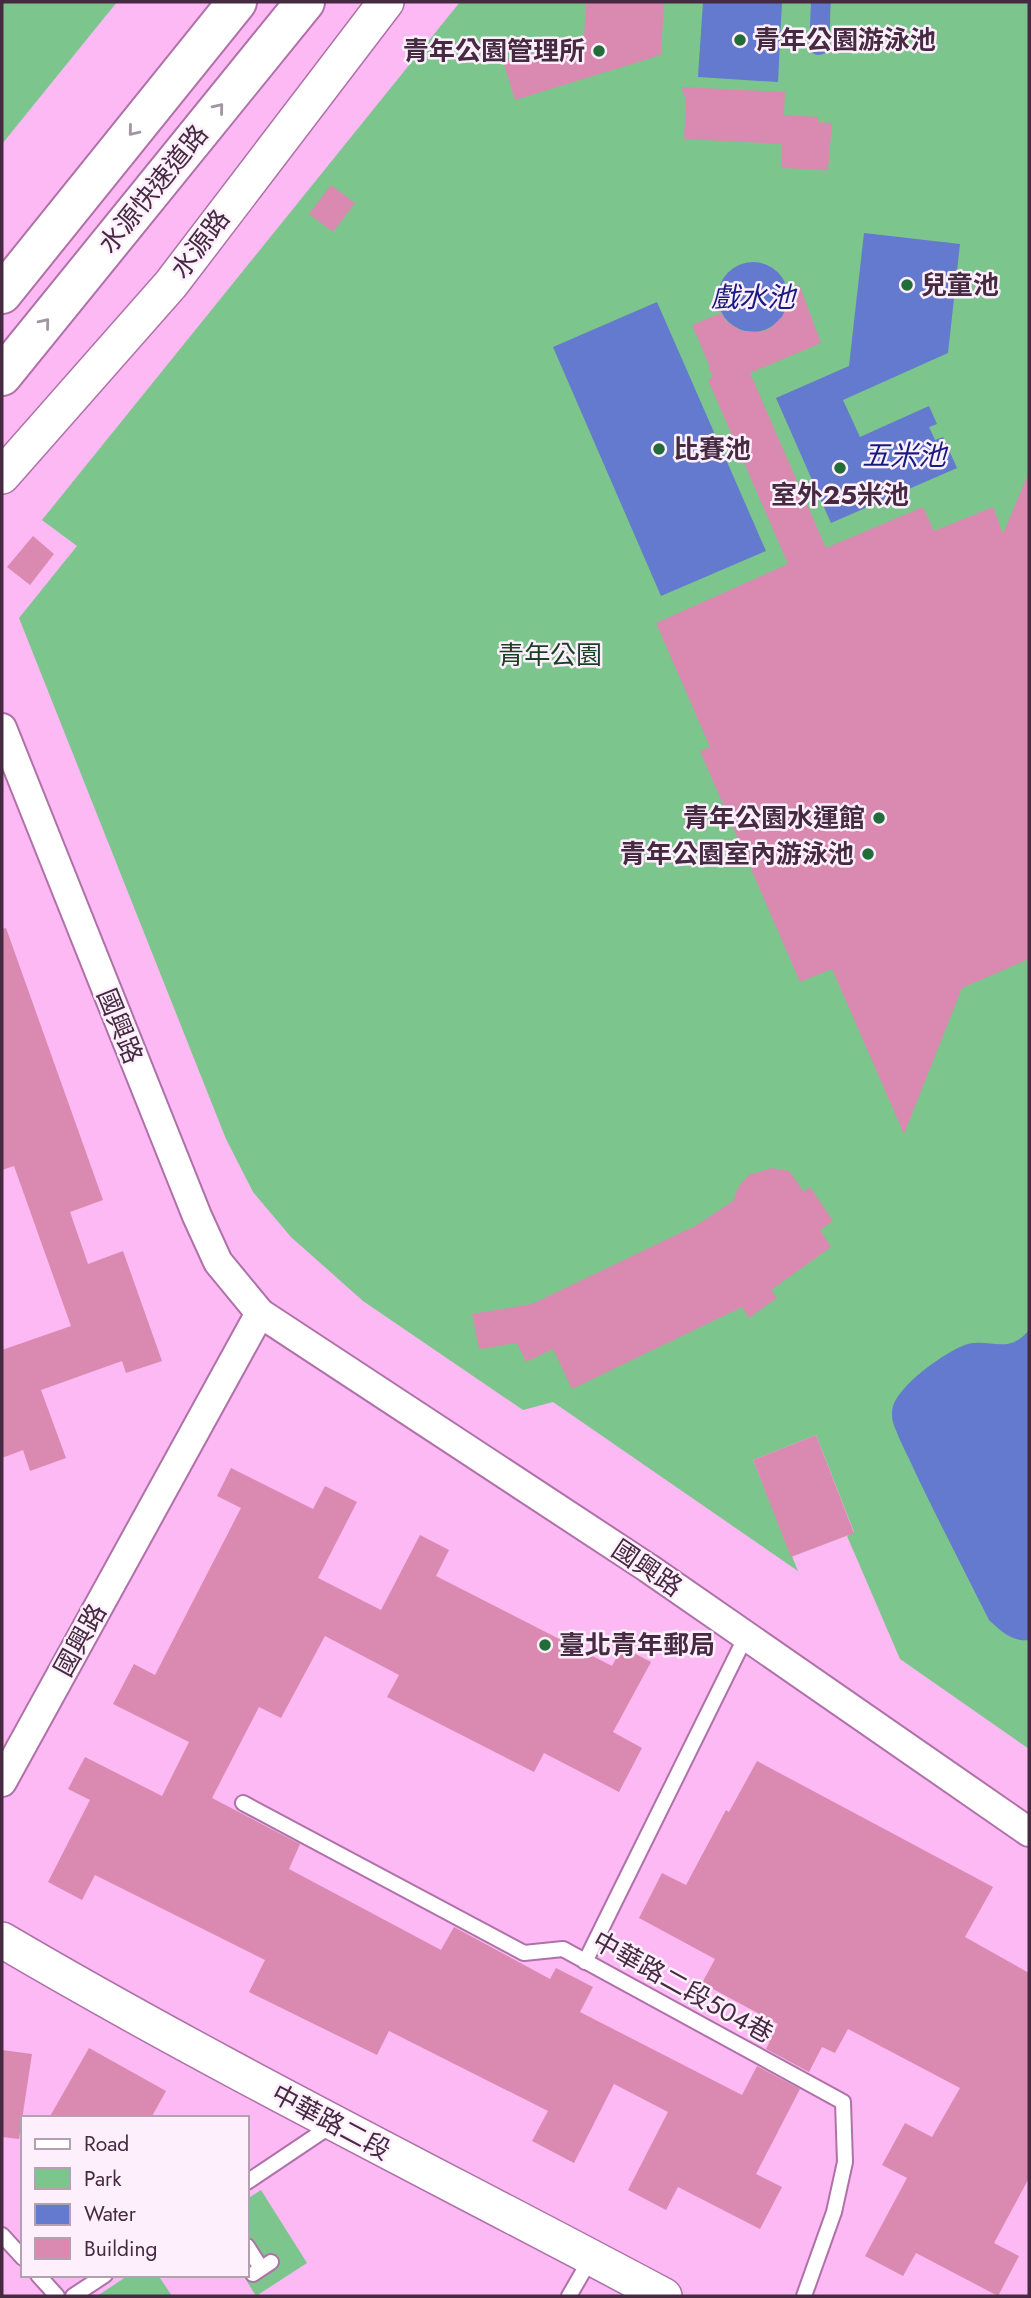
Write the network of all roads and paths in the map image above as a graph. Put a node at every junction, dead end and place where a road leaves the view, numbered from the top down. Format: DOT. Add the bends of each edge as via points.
graph roads {
  1 [pos="237,2"];
  2 [pos="305,2"];
  3 [pos="386,2"];
  4 [pos="2,294"];
  5 [pos="2,376"];
  6 [pos="2,476"];
  7 [pos="2,728"];
  8 [pos="260,1313"];
  9 [pos="746,1636"];
  10 [pos="2,1782"];
  11 [pos="243,1803"];
  12 [pos="1029,1832"];
  13 [pos="2,1940"];
  14 [pos="585,1962"];
  15 [pos="333,2124"];
  16 [pos="248,2181"];
  17 [pos="2,2235"];
  18 [pos="248,2247"];
  19 [pos="21,2256"];
  20 [pos="591,2257"];
  21 [pos="262,2268"];
  22 [pos="40,2277"];
  23 [pos="102,2277"];
  24 [pos="57,2296"];
  25 [pos="73,2296"];
  26 [pos="569,2296"];
  27 [pos="664,2296"];
  28 [pos="804,2296"];
  1 -- 4 [label="highway, 水源快速道路, one-way"];
  5 -- 2 [label="highway, 水源快速道路, one-way"];
  3 -- 6 [label="street, 水源路" via="171,284"];
  7 -- 8 [label="street, 國興路" via="197,1216 218,1262"];
  8 -- 9 [label="street, 國興路"];
  8 -- 10 [label="street, 國興路"];
  9 -- 12 [label="street, 國興路"];
  9 -- 14 [label="lane"];
  11 -- 14 [label="lane, 中華路二段504巷" via="524,1953 563,1949"];
  13 -- 15 [label="street, 中華路二段"];
  14 -- 28 [label="lane, 中華路二段504巷" via="843,2102 845,2162 834,2211"];
  15 -- 16 [label="lane"];
  15 -- 20 [label="street, 中華路二段"];
  17 -- 19 [label="lane"];
  18 -- 21 [label="lane"];
  20 -- 26 [label="lane"];
  20 -- 27 [label="street, 中華路二段"];
  22 -- 24 [label="lane"];
  23 -- 25 [label="lane"];
}
